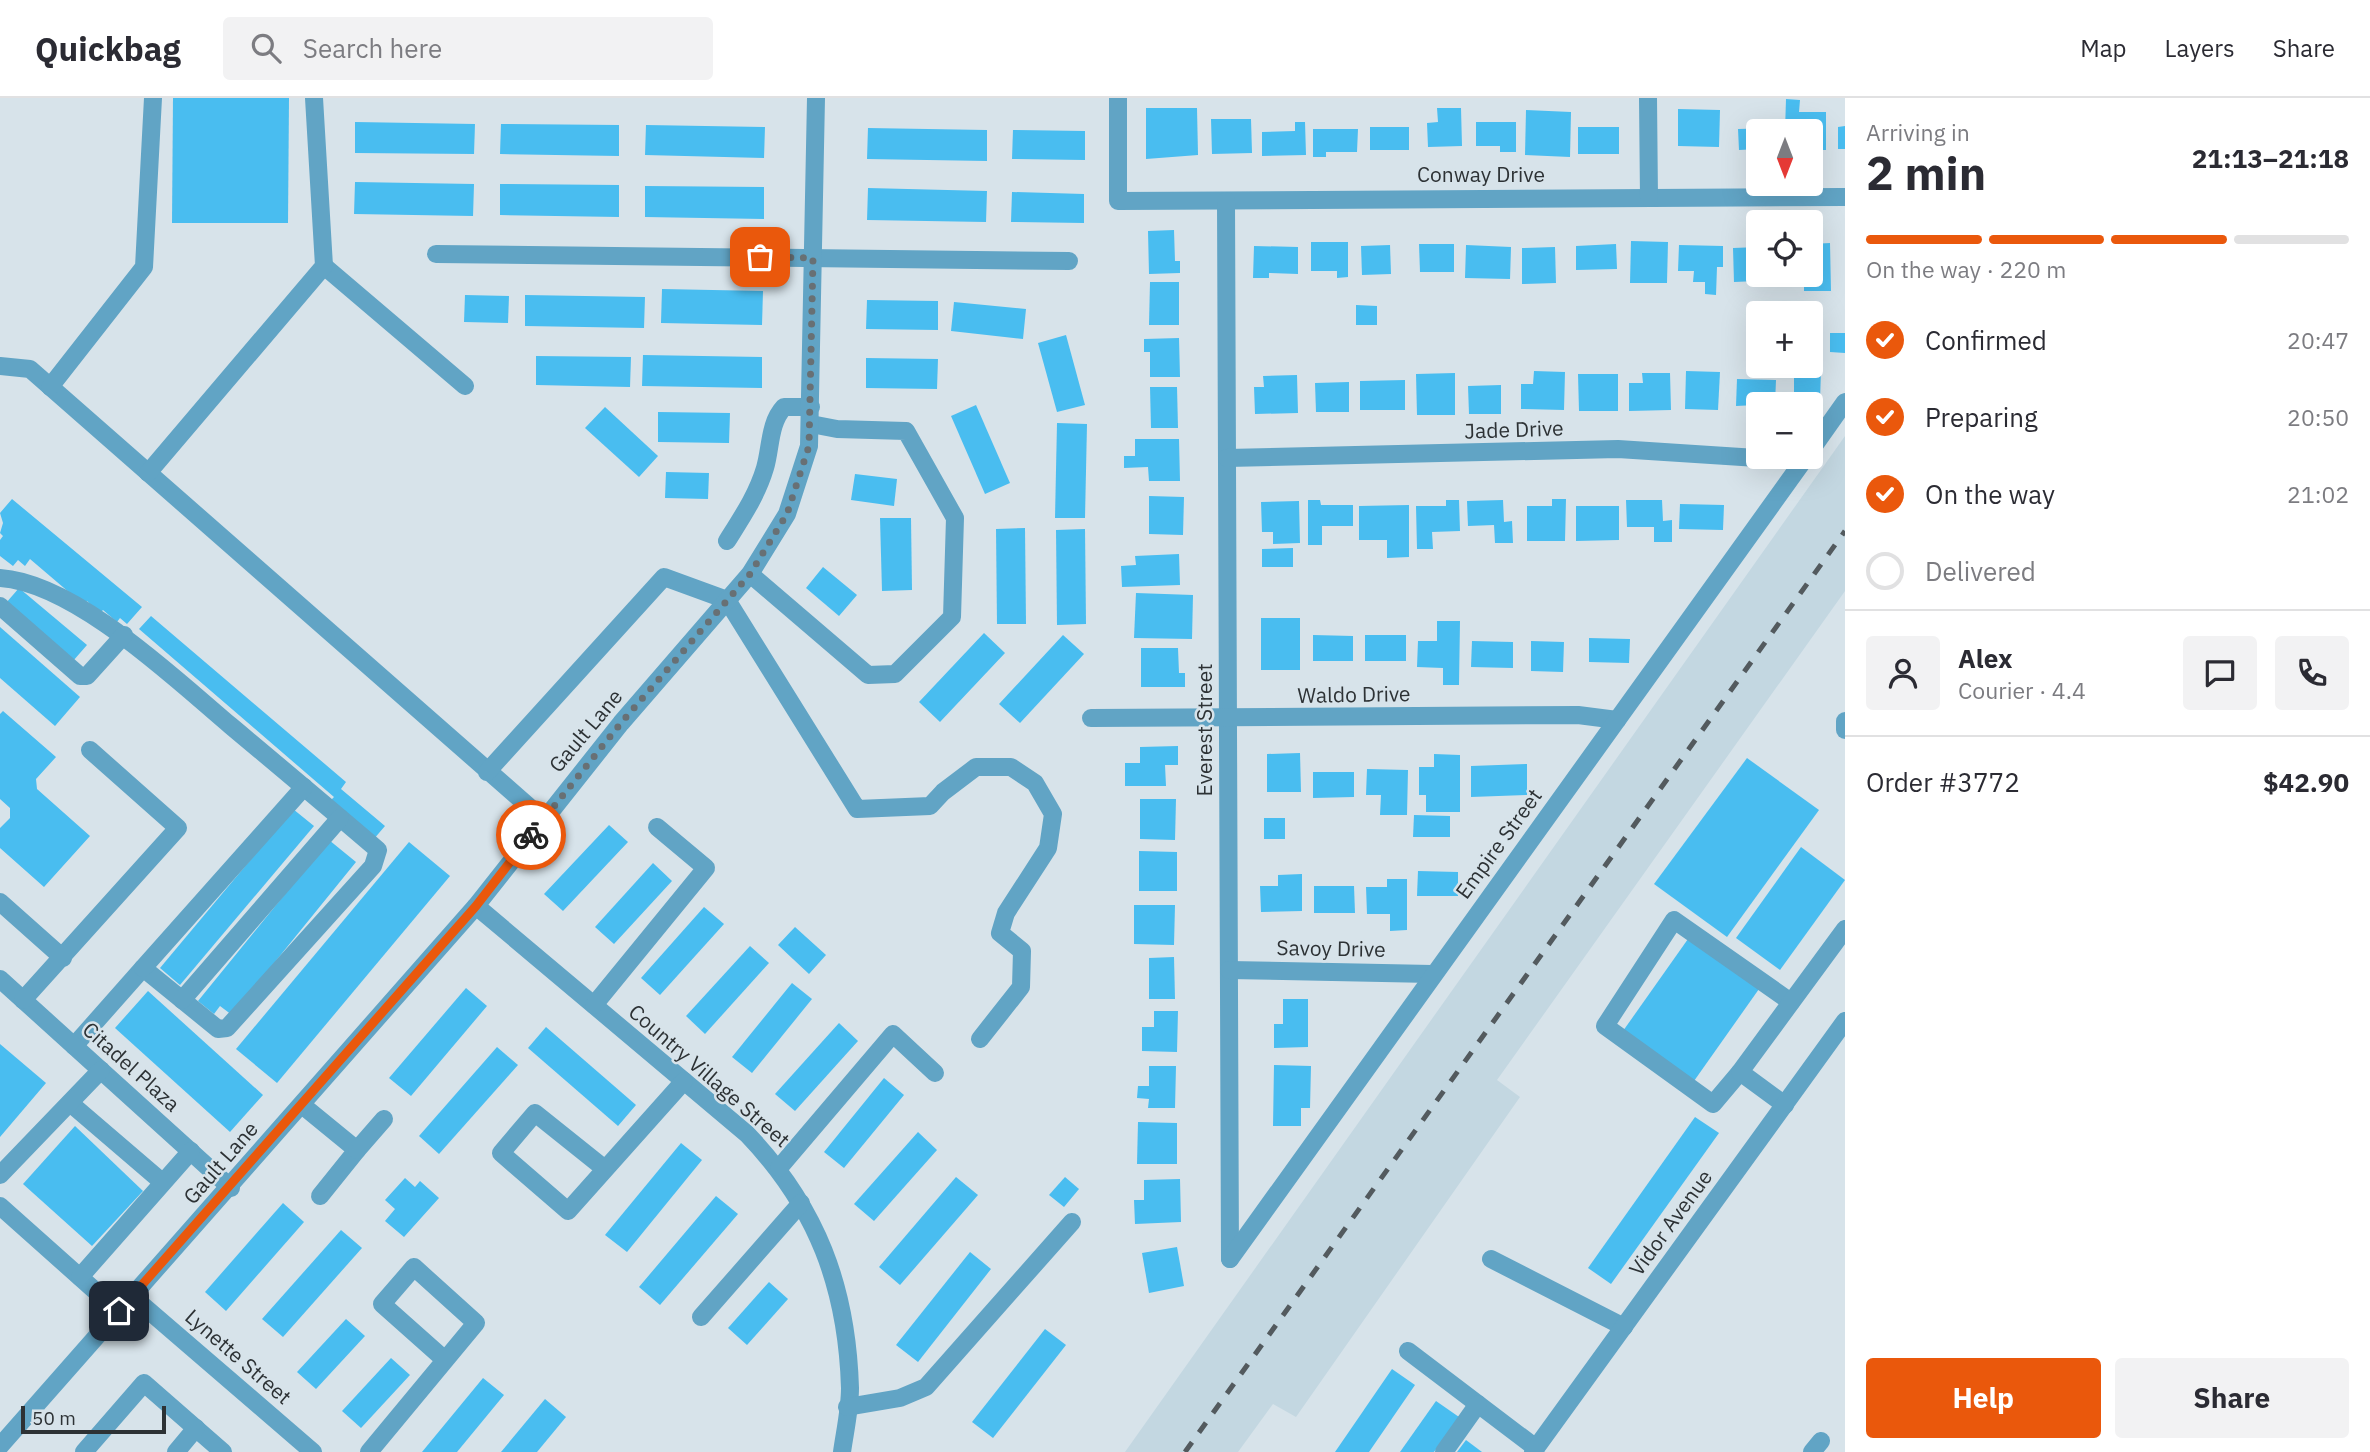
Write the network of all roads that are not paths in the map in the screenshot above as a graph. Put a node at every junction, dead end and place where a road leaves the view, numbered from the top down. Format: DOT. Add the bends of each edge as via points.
graph roads {
  1 [pos="153,98"];
  2 [pos="314,98"];
  3 [pos="816,98"];
  4 [pos="1118,98"];
  5 [pos="1648,98"];
  6 [pos="1845,197"];
  7 [pos="1649,198"];
  8 [pos="1226,201"];
  9 [pos="436,254"];
  10 [pos="813,258"];
  11 [pos="1069,261"];
  12 [pos="324,266"];
  13 [pos="0,366"];
  14 [pos="465,386"];
  15 [pos="50,387"];
  16 [pos="1845,402"];
  17 [pos="811,416"];
  18 [pos="1823,433"];
  19 [pos="1746,454"];
  20 [pos="1227,458"];
  21 [pos="1798,469"];
  22 [pos="148,473"];
  23 [pos="727,541"];
  24 [pos="750,574"];
  25 [pos="0,578"];
  26 [pos="727,600"];
  27 [pos="0,606"];
  28 [pos="124,635"];
  29 [pos="1091,718"];
  30 [pos="1228,719"];
  31 [pos="1617,720"];
  32 [pos="90,750"];
  33 [pos="487,772"];
  34 [pos="304,787"];
  35 [pos="340,818"];
  36 [pos="543,818"];
  37 [pos="657,827"];
  38 [pos="0,902"];
  39 [pos="476,906"];
  40 [pos="1845,929"];
  41 [pos="63,958"];
  42 [pos="143,968"];
  43 [pos="1228,970"];
  44 [pos="1432,974"];
  45 [pos="1,982"];
  46 [pos="23,1000"];
  47 [pos="182,1000"];
  48 [pos="1791,1002"];
  49 [pos="594,1005"];
  50 [pos="1845,1021"];
  51 [pos="980,1040"];
  52 [pos="74,1046"];
  53 [pos="101,1070"];
  54 [pos="1740,1072"];
  55 [pos="935,1073"];
  56 [pos="684,1081"];
  57 [pos="70,1102"];
  58 [pos="303,1105"];
  59 [pos="1785,1105"];
  60 [pos="384,1119"];
  61 [pos="357,1150"];
  62 [pos="191,1152"];
  63 [pos="779,1168"];
  64 [pos="605,1169"];
  65 [pos="0,1175"];
  66 [pos="161,1181"];
  67 [pos="231,1188"];
  68 [pos="320,1196"];
  69 [pos="801,1203"];
  70 [pos="0,1206"];
  71 [pos="1072,1222"];
  72 [pos="1230,1259"];
  73 [pos="1491,1259"];
  74 [pos="80,1277"];
  75 [pos="133,1297"];
  76 [pos="119,1311"];
  77 [pos="701,1317"];
  78 [pos="1624,1327"];
  79 [pos="1408,1352"];
  80 [pos="445,1360"];
  81 [pos="1478,1404"];
  82 [pos="848,1407"];
  83 [pos="196,1428"];
  84 [pos="0,1446"];
  85 [pos="1534,1450"];
  86 [pos="84,1452"];
  87 [pos="176,1452"];
  88 [pos="223,1452"];
  89 [pos="313,1452"];
  90 [pos="369,1452"];
  91 [pos="842,1452"];
  92 [pos="1444,1452"];
  1 -- 15 [label="street" via="145,267"];
  2 -- 12 [label="street"];
  3 -- 10 [label="street, Gault Lane"];
  4 -- 8 [label="street, Conway Drive" via="1118,201"];
  5 -- 7 [label="street"];
  6 -- 7 [label="street, Conway Drive"];
  7 -- 8 [label="street, Conway Drive"];
  8 -- 20 [label="street, Everest Street"];
  9 -- 10 [label="street"];
  10 -- 11 [label="street"];
  10 -- 17 [label="street, Gault Lane"];
  12 -- 14 [label="street"];
  12 -- 22 [label="street"];
  13 -- 15 [label="street" via="30,369"];
  15 -- 22 [label="street"];
  16 -- 18 [label="street, Empire Street"];
  17 -- 23 [label="street" via="784,407 776,416 765,468"];
  17 -- 24 [label="street, Gault Lane" via="809,446 787,514"];
  17 -- 24 [label="street" via="837,429 905,431 955,518 952,617 895,674 868,675"];
  19 -- 20 [label="street, Jade Drive" via="1618,450"];
  20 -- 30 [label="street, Everest Street"];
  21 -- 31 [label="street, Empire Street"];
  22 -- 33 [label="street"];
  24 -- 26 [label="street, Gault Lane"];
  25 -- 28 [label="street" via="22,579 43,588"];
  26 -- 33 [label="street" via="664,577"];
  26 -- 36 [label="street, Gault Lane"];
  26 -- 51 [label="street" via="856,809 930,806 976,767 1011,767 1035,783 1053,814 1048,848 1006,913 1000,933 1022,951 1021,987"];
  27 -- 28 [label="street" via="80,676 87,676"];
  28 -- 34 [label="street"];
  29 -- 30 [label="street, Waldo Drive"];
  30 -- 31 [label="street, Waldo Drive" via="1578,715"];
  30 -- 43 [label="street, Everest Street"];
  31 -- 44 [label="street, Empire Street"];
  32 -- 41 [label="street" via="178,828"];
  33 -- 36 [label="street"];
  34 -- 35 [label="street"];
  34 -- 42 [label="street"];
  35 -- 47 [label="street"];
  35 -- 47 [label="street" via="378,850 373,866 227,1028 218,1029"];
  36 -- 39 [label="street, Gault Lane"];
  37 -- 49 [label="street" via="706,868"];
  38 -- 41 [label="street"];
  39 -- 49 [label="street, Country Village Street"];
  39 -- 58 [label="street, Gault Lane"];
  40 -- 48 [label="street"];
  41 -- 46 [label="street"];
  42 -- 47 [label="street"];
  42 -- 52 [label="street"];
  43 -- 44 [label="street, Savoy Drive"];
  43 -- 72 [label="street, Everest Street"];
  44 -- 72 [label="street, Empire Street"];
  45 -- 46 [label="street, Citadel Plaza"];
  46 -- 52 [label="street, Citadel Plaza"];
  48 -- 54 [label="street"];
  48 -- 54 [label="street" via="1674,920 1605,1026 1713,1104"];
  49 -- 56 [label="street, Country Village Street"];
  50 -- 59 [label="street, Vidor Avenue"];
  52 -- 53 [label="street, Citadel Plaza"];
  53 -- 57 [label="street"];
  53 -- 62 [label="street, Citadel Plaza"];
  54 -- 59 [label="street"];
  55 -- 63 [label="street" via="893,1034"];
  56 -- 63 [label="street, Country Village Street"];
  56 -- 64 [label="street"];
  57 -- 65 [label="street"];
  57 -- 66 [label="street"];
  58 -- 61 [label="street"];
  58 -- 67 [label="street, Gault Lane"];
  59 -- 78 [label="street, Vidor Avenue"];
  60 -- 61 [label="street"];
  61 -- 68 [label="street"];
  62 -- 66 [label="street"];
  62 -- 67 [label="street, Citadel Plaza"];
  63 -- 69 [label="street, Country Village Street"];
  64 -- 64 [label="street" via="568,1211 501,1153 535,1113"];
  66 -- 74 [label="street"];
  67 -- 75 [label="street, Gault Lane"];
  69 -- 77 [label="street"];
  69 -- 82 [label="street, Country Village Street" via="827,1255 839,1298"];
  70 -- 74 [label="street"];
  71 -- 82 [label="street" via="926,1387 900,1398"];
  73 -- 78 [label="street"];
  74 -- 76 [label="street"];
  75 -- 76 [label="street, Gault Lane"];
  75 -- 89 [label="street, Lynette Street"];
  76 -- 84 [label="street, Gault Lane"];
  78 -- 85 [label="street, Vidor Avenue"];
  79 -- 81 [label="street"];
  80 -- 80 [label="street" via="476,1323 414,1267 382,1304"];
  80 -- 90 [label="street"];
  81 -- 85 [label="street"];
  81 -- 92 [label="street"];
  82 -- 91 [label="street, Country Village Street"];
  83 -- 86 [label="street" via="144,1383"];
  83 -- 87 [label="street"];
  83 -- 88 [label="street"];
}
